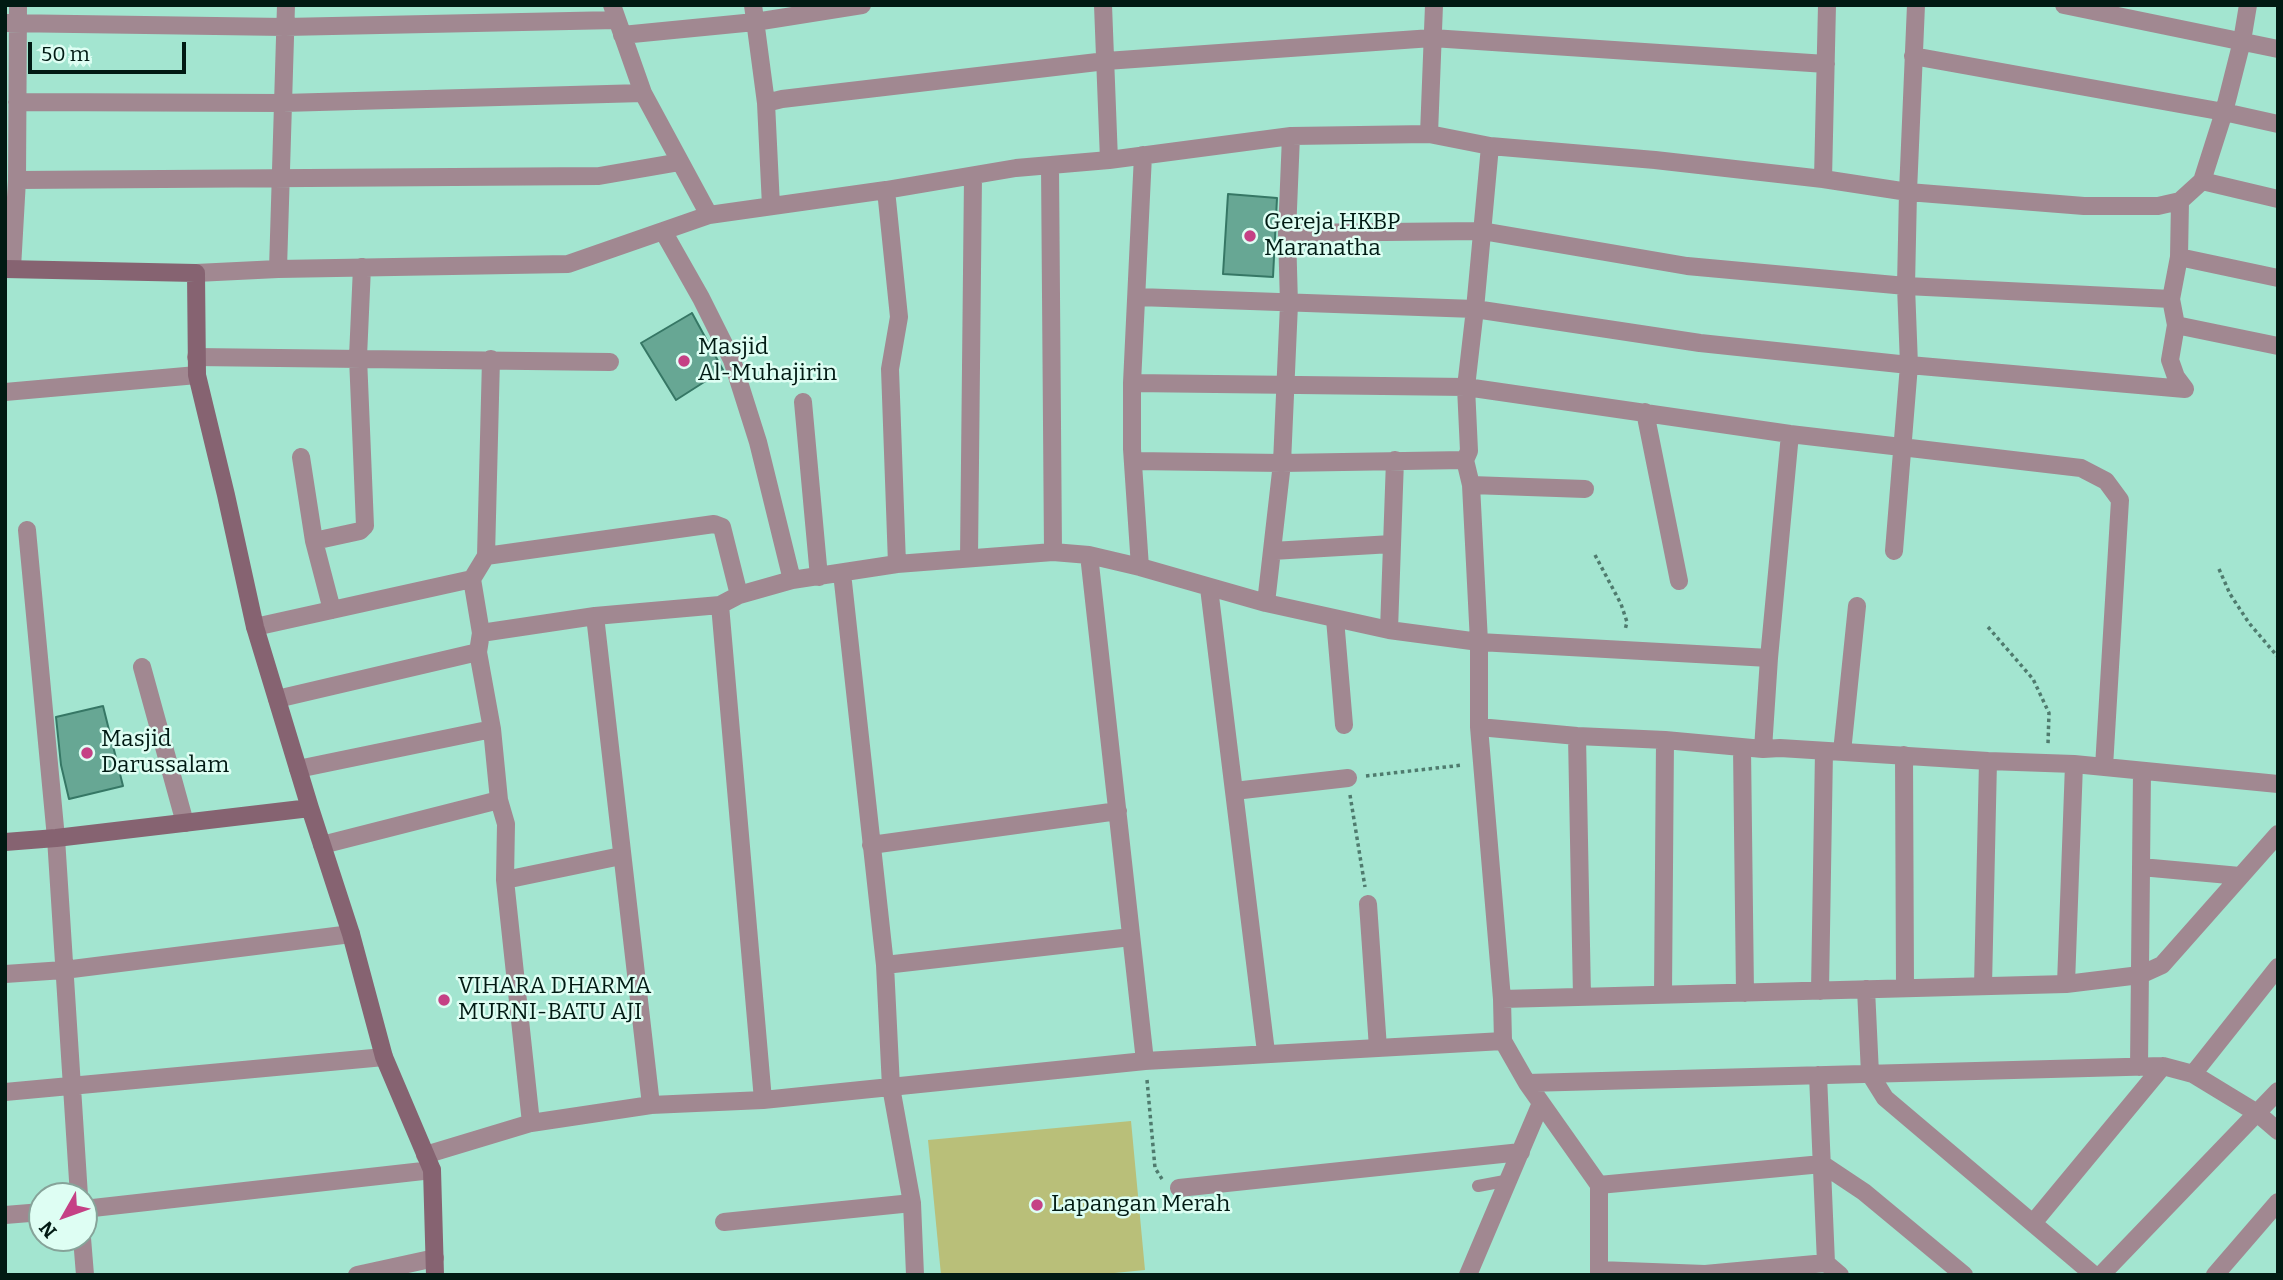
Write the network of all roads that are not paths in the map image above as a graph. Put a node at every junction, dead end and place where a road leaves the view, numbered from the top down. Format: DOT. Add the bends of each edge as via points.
graph roads {
  1 [pos="286,5"];
  2 [pos="862,5"];
  3 [pos="1102,5"];
  4 [pos="1434,5"];
  5 [pos="1827,5"];
  6 [pos="1916,5"];
  7 [pos="2064,5"];
  8 [pos="2248,5"];
  9 [pos="754,14"];
  10 [pos="13,17"];
  11 [pos="617,20"];
  12 [pos="285,27"];
  13 [pos="1432,38"];
  14 [pos="2242,41"];
  15 [pos="2278,49"];
  16 [pos="1913,56"];
  17 [pos="1106,61"];
  18 [pos="1826,64"];
  19 [pos="643,93"];
  20 [pos="17,102"];
  21 [pos="283,103"];
  22 [pos="766,103"];
  23 [pos="2224,112"];
  24 [pos="2278,124"];
  25 [pos="1429,134"];
  26 [pos="1291,136"];
  27 [pos="1490,146"];
  28 [pos="1143,155"];
  29 [pos="1109,160"];
  30 [pos="680,162"];
  31 [pos="1051,166"];
  32 [pos="973,176"];
  33 [pos="281,178"];
  34 [pos="1823,179"];
  35 [pos="17,180"];
  36 [pos="2202,181"];
  37 [pos="887,190"];
  38 [pos="1908,192"];
  39 [pos="2278,199"];
  40 [pos="2180,201"];
  41 [pos="771,206"];
  42 [pos="709,215"];
  43 [pos="663,231"];
  44 [pos="1482,231"];
  45 [pos="1287,233"];
  46 [pos="2179,257"];
  47 [pos="362,267"];
  48 [pos="9,269"];
  49 [pos="278,269"];
  50 [pos="196,273"];
  51 [pos="2278,278"];
  52 [pos="1906,286"];
  53 [pos="1138,297"];
  54 [pos="2171,299"];
  55 [pos="1289,304"];
  56 [pos="1475,309"];
  57 [pos="2176,325"];
  58 [pos="2278,346"];
  59 [pos="358,358"];
  60 [pos="491,359"];
  61 [pos="610,362"];
  62 [pos="1909,365"];
  63 [pos="196,366"];
  64 [pos="1132,383"];
  65 [pos="1286,384"];
  66 [pos="1466,387"];
  67 [pos="5,392"];
  68 [pos="803,402"];
  69 [pos="1645,412"];
  70 [pos="1790,434"];
  71 [pos="1903,448"];
  72 [pos="301,457"];
  73 [pos="1395,460"];
  74 [pos="1465,460"];
  75 [pos="1134,461"];
  76 [pos="1282,463"];
  77 [pos="1471,485"];
  78 [pos="1585,489"];
  79 [pos="27,530"];
  80 [pos="314,541"];
  81 [pos="1392,544"];
  82 [pos="1272,551"];
  83 [pos="1894,551"];
  84 [pos="1053,552"];
  85 [pos="1089,555"];
  86 [pos="486,556"];
  87 [pos="969,558"];
  88 [pos="897,564"];
  89 [pos="1140,566"];
  90 [pos="842,573"];
  91 [pos="819,577"];
  92 [pos="472,579"];
  93 [pos="792,580"];
  94 [pos="1679,581"];
  95 [pos="1209,588"];
  96 [pos="739,595"];
  97 [pos="1266,603"];
  98 [pos="720,605"];
  99 [pos="1857,606"];
  100 [pos="332,610"];
  101 [pos="595,616"];
  102 [pos="1335,619"];
  103 [pos="255,627"];
  104 [pos="1389,630"];
  105 [pos="481,633"];
  106 [pos="1479,642"];
  107 [pos="478,652"];
  108 [pos="1769,657"];
  109 [pos="142,667"];
  110 [pos="277,699"];
  111 [pos="1344,724"];
  112 [pos="1479,727"];
  113 [pos="492,729"];
  114 [pos="1577,736"];
  115 [pos="1665,740"];
  116 [pos="1742,748"];
  117 [pos="1763,750"];
  118 [pos="1833,752"];
  119 [pos="1904,755"];
  120 [pos="1988,761"];
  121 [pos="2074,764"];
  122 [pos="2104,767"];
  123 [pos="298,769"];
  124 [pos="2142,771"];
  125 [pos="1348,778"];
  126 [pos="2278,783"];
  127 [pos="1234,790"];
  128 [pos="499,800"];
  129 [pos="310,808"];
  130 [pos="1118,811"];
  131 [pos="185,823"];
  132 [pos="2278,834"];
  133 [pos="56,838"];
  134 [pos="5,842"];
  135 [pos="322,845"];
  136 [pos="871,845"];
  137 [pos="621,856"];
  138 [pos="2141,867"];
  139 [pos="2240,876"];
  140 [pos="505,880"];
  141 [pos="1368,904"];
  142 [pos="351,934"];
  143 [pos="1131,937"];
  144 [pos="885,965"];
  145 [pos="2278,967"];
  146 [pos="64,970"];
  147 [pos="5,974"];
  148 [pos="2140,975"];
  149 [pos="2066,984"];
  150 [pos="1983,986"];
  151 [pos="1905,988"];
  152 [pos="1866,989"];
  153 [pos="1820,991"];
  154 [pos="1745,993"];
  155 [pos="1663,994"];
  156 [pos="1582,997"];
  157 [pos="1502,999"];
  158 [pos="1503,1041"];
  159 [pos="1378,1048"];
  160 [pos="1266,1052"];
  161 [pos="384,1058"];
  162 [pos="1145,1061"];
  163 [pos="2162,1066"];
  164 [pos="2139,1067"];
  165 [pos="1870,1074"];
  166 [pos="2193,1074"];
  167 [pos="1818,1075"];
  168 [pos="1528,1083"];
  169 [pos="73,1087"];
  170 [pos="891,1087"];
  171 [pos="2278,1091"];
  172 [pos="5,1092"];
  173 [pos="763,1100"];
  174 [pos="1541,1103"];
  175 [pos="651,1105"];
  176 [pos="2257,1114"];
  177 [pos="531,1124"];
  178 [pos="2278,1131"];
  179 [pos="1521,1152"];
  180 [pos="428,1163"];
  181 [pos="1822,1164"];
  182 [pos="1510,1180"];
  183 [pos="78,1182"];
  184 [pos="1598,1185"];
  185 [pos="1478,1186"];
  186 [pos="1179,1188"];
  187 [pos="2278,1202"];
  188 [pos="912,1203"];
  189 [pos="98,1207"];
  190 [pos="28,1213"];
  191 [pos="5,1215"];
  192 [pos="724,1222"];
  193 [pos="2033,1223"];
  194 [pos="83,1252"];
  195 [pos="1826,1263"];
  196 [pos="435,1267"];
  197 [pos="1599,1272"];
  198 [pos="1706,1274"];
  199 [pos="85,1275"];
  200 [pos="357,1275"];
  201 [pos="915,1275"];
  202 [pos="1468,1275"];
  203 [pos="1840,1275"];
  204 [pos="1964,1275"];
  205 [pos="2094,1275"];
  206 [pos="2101,1275"];
  207 [pos="2215,1275"];
  1 -- 12 [label="street"];
  2 -- 9 [label="street"];
  3 -- 17 [label="street"];
  4 -- 13 [label="street"];
  5 -- 18 [label="street"];
  6 -- 16 [label="street"];
  7 -- 14 [label="street"];
  8 -- 14 [label="street"];
  9 -- 11 [label="street"];
  9 -- 22 [label="street"];
  10 -- 12 [label="street"];
  10 -- 20 [label="street"];
  11 -- 12 [label="street"];
  11 -- 19 [label="street"];
  12 -- 21 [label="street"];
  13 -- 17 [label="street"];
  13 -- 18 [label="street"];
  13 -- 25 [label="street"];
  14 -- 15 [label="street"];
  14 -- 23 [label="street"];
  16 -- 23 [label="street"];
  16 -- 38 [label="street"];
  17 -- 22 [label="street"];
  17 -- 29 [label="street"];
  18 -- 34 [label="street"];
  19 -- 21 [label="street"];
  19 -- 30 [label="street"];
  20 -- 21 [label="street"];
  20 -- 35 [label="street"];
  21 -- 33 [label="street"];
  22 -- 41 [label="street"];
  23 -- 24 [label="street"];
  23 -- 36 [label="street"];
  25 -- 26 [label="street"];
  25 -- 27 [label="street"];
  26 -- 28 [label="street"];
  26 -- 45 [label="street"];
  27 -- 34 [label="street"];
  27 -- 44 [label="street"];
  28 -- 29 [label="street"];
  28 -- 53 [label="street"];
  29 -- 31 [label="street"];
  30 -- 33 [label="street" via="599,176"];
  30 -- 42 [label="street"];
  31 -- 32 [label="street"];
  31 -- 84 [label="street"];
  32 -- 37 [label="street"];
  32 -- 87 [label="street"];
  33 -- 35 [label="street"];
  33 -- 49 [label="street"];
  34 -- 38 [label="street"];
  35 -- 48 [label="street"];
  36 -- 39 [label="street"];
  36 -- 40 [label="street"];
  37 -- 41 [label="street"];
  37 -- 88 [label="street" via="899,317 890,369"];
  38 -- 40 [label="street" via="2084,206 2158,206"];
  38 -- 52 [label="street"];
  40 -- 46 [label="street"];
  41 -- 42 [label="street"];
  42 -- 43 [label="street"];
  43 -- 47 [label="street" via="568,264"];
  43 -- 93 [label="street" via="732,359"];
  44 -- 45 [label="street"];
  44 -- 52 [label="street" via="1687,266"];
  44 -- 56 [label="street"];
  45 -- 55 [label="street"];
  46 -- 51 [label="street"];
  46 -- 54 [label="street"];
  47 -- 49 [label="street"];
  47 -- 59 [label="street"];
  48 -- 50 [label="street"];
  49 -- 50 [label="street"];
  50 -- 63 [label="street"];
  52 -- 54 [label="street"];
  52 -- 62 [label="street"];
  53 -- 55 [label="street"];
  53 -- 64 [label="street"];
  54 -- 57 [label="street"];
  55 -- 56 [label="street"];
  55 -- 65 [label="street"];
  56 -- 62 [label="street" via="1700,343"];
  56 -- 66 [label="street"];
  57 -- 58 [label="street"];
  57 -- 62 [label="street" via="2170,359 2175,377 2185,389"];
  59 -- 60 [label="street"];
  59 -- 63 [label="street"];
  59 -- 80 [label="street" via="365,526"];
  60 -- 61 [label="street"];
  60 -- 86 [label="street"];
  62 -- 71 [label="street"];
  63 -- 67 [label="street"];
  63 -- 103 [label="street"];
  64 -- 65 [label="street"];
  64 -- 75 [label="street"];
  65 -- 66 [label="street"];
  65 -- 76 [label="street"];
  66 -- 69 [label="street"];
  66 -- 74 [label="street" via="1469,451"];
  68 -- 91 [label="street"];
  69 -- 70 [label="street"];
  69 -- 94 [label="street"];
  70 -- 71 [label="street"];
  70 -- 108 [label="street"];
  71 -- 83 [label="street"];
  71 -- 122 [label="street" via="2081,468 2106,481 2120,500"];
  72 -- 80 [label="street"];
  73 -- 74 [label="street"];
  73 -- 76 [label="street"];
  73 -- 81 [label="street"];
  74 -- 77 [label="street"];
  75 -- 76 [label="street"];
  75 -- 89 [label="street"];
  76 -- 82 [label="street"];
  77 -- 78 [label="street"];
  77 -- 106 [label="street"];
  79 -- 133 [label="street"];
  80 -- 100 [label="street"];
  81 -- 82 [label="street"];
  81 -- 104 [label="street"];
  82 -- 97 [label="street"];
  84 -- 85 [label="street"];
  84 -- 87 [label="street"];
  85 -- 89 [label="street"];
  85 -- 130 [label="street"];
  86 -- 92 [label="street"];
  86 -- 96 [label="street" via="714,524 722,527"];
  87 -- 88 [label="street"];
  88 -- 90 [label="street"];
  89 -- 95 [label="street"];
  90 -- 91 [label="street"];
  90 -- 136 [label="street"];
  91 -- 93 [label="street"];
  92 -- 100 [label="street"];
  92 -- 105 [label="street"];
  93 -- 96 [label="street"];
  95 -- 97 [label="street"];
  95 -- 127 [label="street"];
  96 -- 98 [label="street"];
  97 -- 102 [label="street"];
  98 -- 101 [label="street"];
  98 -- 173 [label="street"];
  99 -- 118 [label="street"];
  100 -- 103 [label="street"];
  101 -- 105 [label="street"];
  101 -- 137 [label="street"];
  102 -- 104 [label="street"];
  102 -- 111 [label="street"];
  103 -- 110 [label="street"];
  104 -- 106 [label="street"];
  105 -- 107 [label="street"];
  106 -- 108 [label="street"];
  106 -- 112 [label="street"];
  107 -- 110 [label="street"];
  107 -- 113 [label="street"];
  108 -- 117 [label="street"];
  109 -- 131 [label="street"];
  110 -- 123 [label="street"];
  112 -- 114 [label="street"];
  112 -- 157 [label="street"];
  113 -- 123 [label="street"];
  113 -- 128 [label="street"];
  114 -- 115 [label="street"];
  114 -- 156 [label="street"];
  115 -- 116 [label="street"];
  115 -- 155 [label="street"];
  116 -- 117 [label="street"];
  116 -- 154 [label="street"];
  117 -- 118 [label="street"];
  118 -- 119 [label="street"];
  118 -- 153 [label="street"];
  119 -- 120 [label="street"];
  119 -- 151 [label="street"];
  120 -- 121 [label="street"];
  120 -- 150 [label="street"];
  121 -- 122 [label="street"];
  121 -- 149 [label="street"];
  122 -- 124 [label="street"];
  123 -- 129 [label="street"];
  124 -- 126 [label="street"];
  124 -- 138 [label="street"];
  125 -- 127 [label="street"];
  127 -- 160 [label="street"];
  128 -- 135 [label="street"];
  128 -- 140 [label="street" via="506,824"];
  129 -- 131 [label="street"];
  129 -- 135 [label="street"];
  130 -- 136 [label="street"];
  130 -- 143 [label="street"];
  131 -- 133 [label="street"];
  132 -- 139 [label="street"];
  133 -- 134 [label="street"];
  133 -- 146 [label="street"];
  135 -- 142 [label="street"];
  136 -- 144 [label="street"];
  137 -- 140 [label="street"];
  137 -- 175 [label="street"];
  138 -- 139 [label="street"];
  138 -- 148 [label="street"];
  139 -- 148 [label="street" via="2162,965"];
  140 -- 177 [label="street"];
  141 -- 159 [label="street"];
  142 -- 146 [label="street"];
  142 -- 161 [label="street"];
  143 -- 144 [label="street"];
  143 -- 162 [label="street"];
  144 -- 170 [label="street"];
  145 -- 166 [label="street"];
  146 -- 147 [label="street"];
  146 -- 169 [label="street"];
  148 -- 149 [label="street"];
  148 -- 164 [label="street"];
  149 -- 150 [label="street"];
  150 -- 151 [label="street"];
  151 -- 152 [label="street"];
  152 -- 153 [label="street"];
  152 -- 165 [label="street"];
  153 -- 154 [label="street"];
  154 -- 155 [label="street"];
  155 -- 156 [label="street"];
  156 -- 157 [label="street"];
  157 -- 158 [label="street"];
  158 -- 159 [label="street"];
  158 -- 168 [label="street"];
  159 -- 160 [label="street"];
  160 -- 162 [label="street"];
  161 -- 169 [label="street"];
  161 -- 180 [label="street"];
  162 -- 170 [label="street"];
  163 -- 164 [label="street"];
  163 -- 166 [label="street"];
  163 -- 193 [label="street"];
  164 -- 165 [label="street"];
  165 -- 167 [label="street"];
  165 -- 193 [label="street" via="1885,1098"];
  166 -- 176 [label="street"];
  167 -- 168 [label="street"];
  167 -- 181 [label="street"];
  168 -- 174 [label="street"];
  169 -- 172 [label="street"];
  169 -- 183 [label="street"];
  170 -- 173 [label="street"];
  170 -- 188 [label="street"];
  171 -- 176 [label="street"];
  173 -- 175 [label="street"];
  174 -- 179 [label="street"];
  174 -- 184 [label="street"];
  175 -- 177 [label="street"];
  176 -- 178 [label="street"];
  176 -- 206 [label="street"];
  177 -- 180 [label="street"];
  179 -- 182 [label="street"];
  179 -- 186 [label="street"];
  180 -- 189 [label="street"];
  180 -- 196 [label="street"];
  181 -- 184 [label="street"];
  181 -- 195 [label="street"];
  181 -- 204 [label="street" via="1864,1192"];
  182 -- 185 [label="lane"];
  182 -- 202 [label="street"];
  184 -- 197 [label="street"];
  187 -- 207 [label="street"];
  188 -- 192 [label="street"];
  188 -- 201 [label="street"];
  190 -- 191 [label="street"];
  193 -- 205 [label="street"];
  194 -- 199 [label="street"];
  195 -- 198 [label="street"];
  195 -- 203 [label="street"];
  196 -- 200 [label="street"];
  197 -- 198 [label="street"];
}
